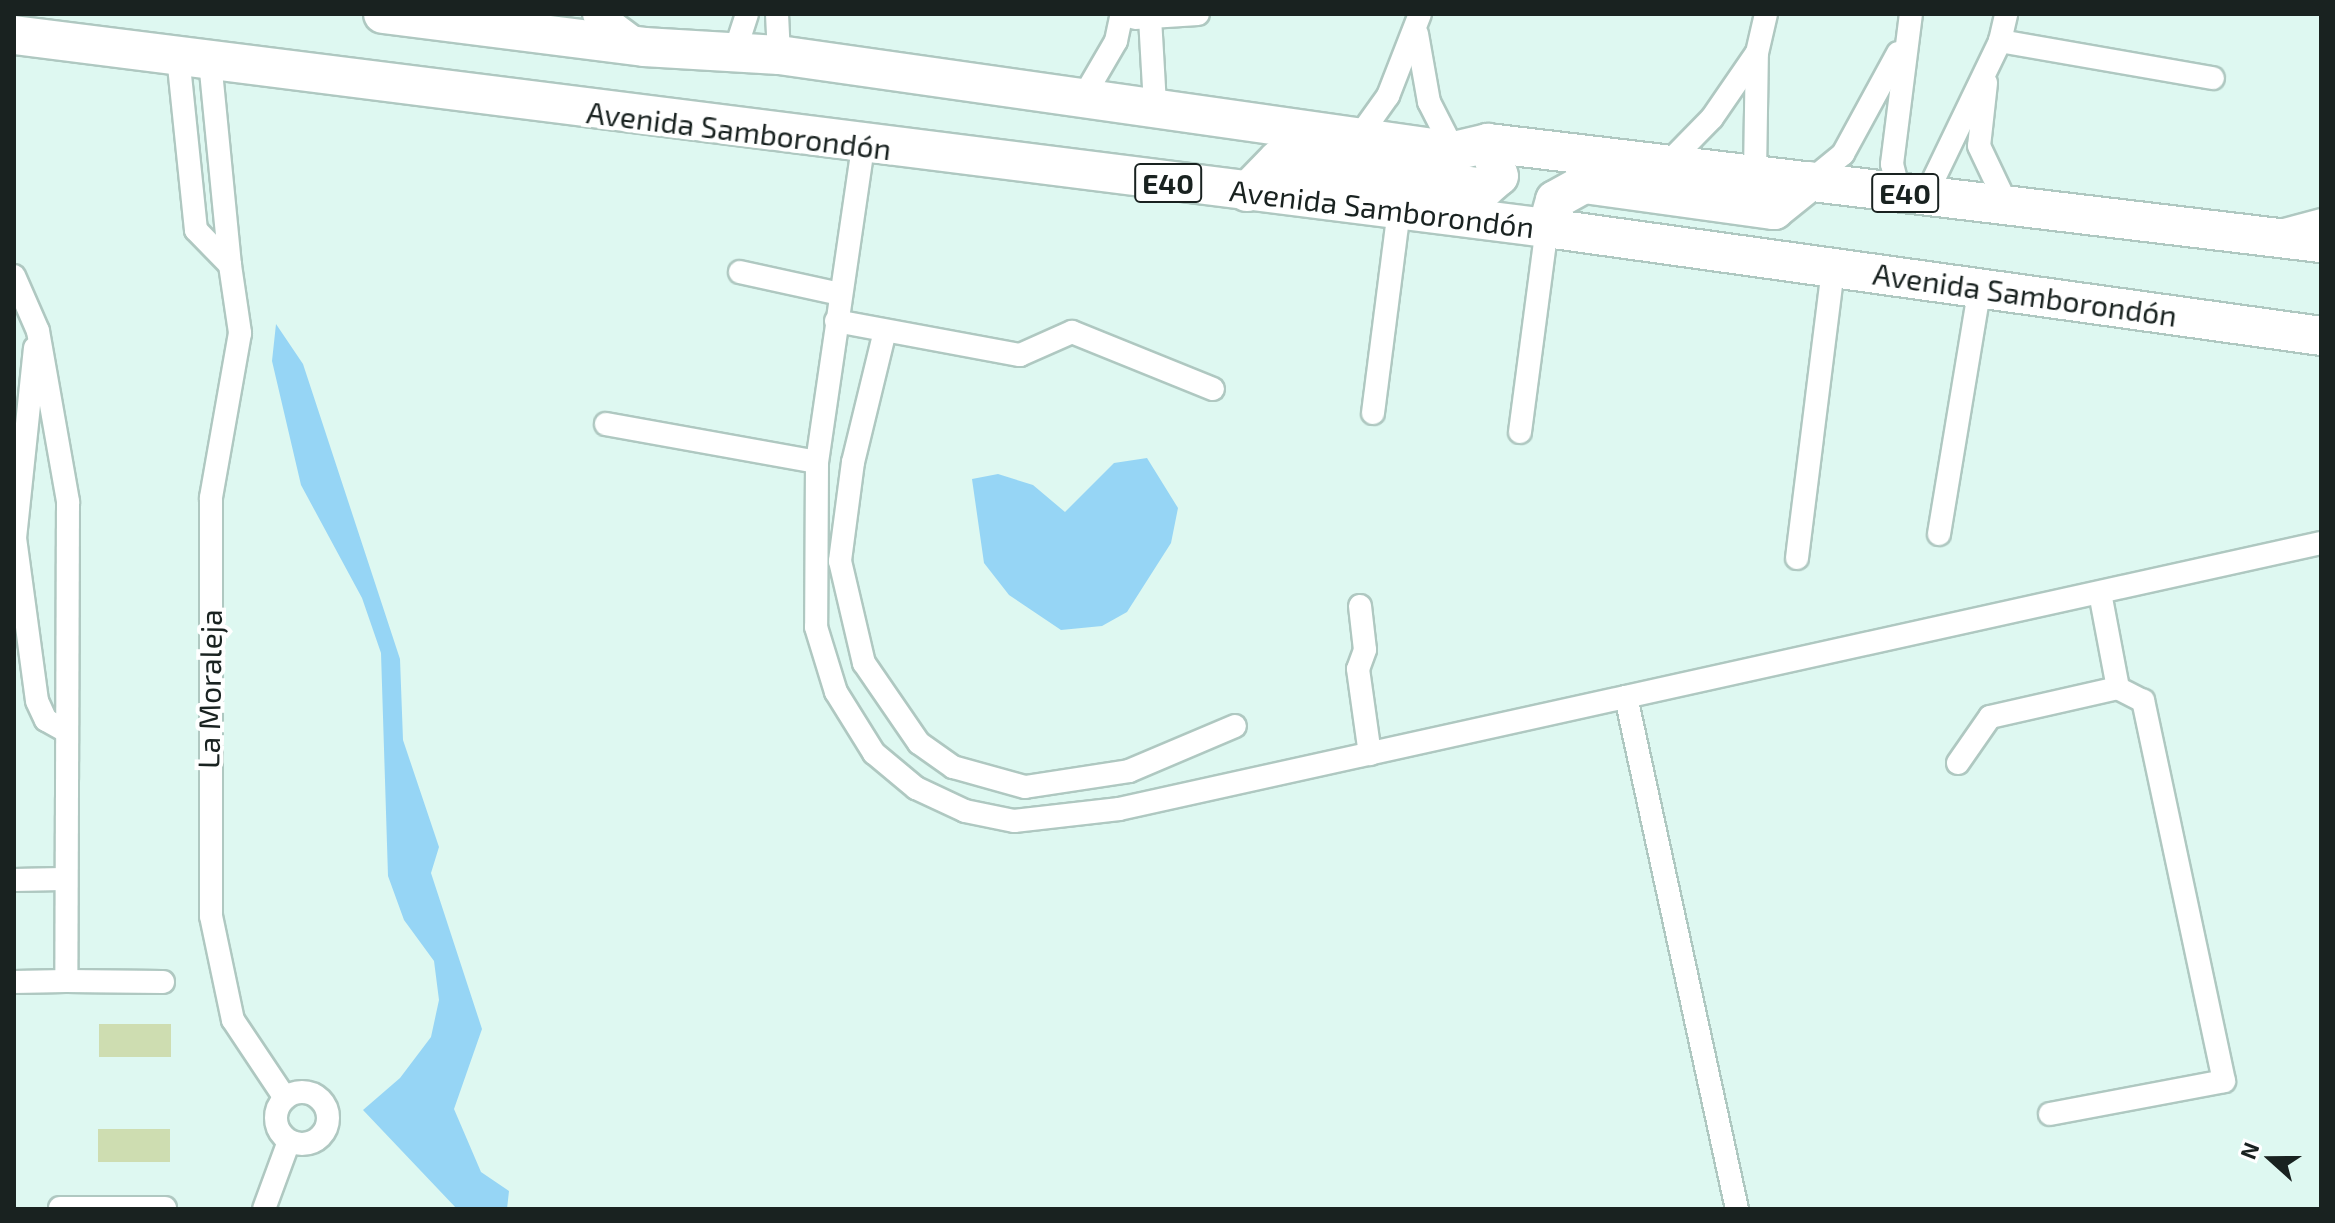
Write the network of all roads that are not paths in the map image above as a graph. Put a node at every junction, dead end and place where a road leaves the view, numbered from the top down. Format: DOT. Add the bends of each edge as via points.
graph roads {
  1 [pos="383,14"];
  2 [pos="597,14"];
  3 [pos="747,14"];
  4 [pos="777,14"];
  5 [pos="1198,14"];
  6 [pos="1766,14"];
  7 [pos="1911,14"];
  8 [pos="2006,14"];
  9 [pos="1117,16"];
  10 [pos="1150,18"];
  11 [pos="478,19"];
  12 [pos="1418,24"];
  13 [pos="14,35"];
  14 [pos="1906,37"];
  15 [pos="2000,41"];
  16 [pos="644,47"];
  17 [pos="735,51"];
  18 [pos="1757,53"];
  19 [pos="779,55"];
  20 [pos="194,58"];
  21 [pos="1987,74"];
  22 [pos="2213,78"];
  23 [pos="1084,96"];
  24 [pos="1155,104"];
  25 [pos="1358,138"];
  26 [pos="863,147"];
  27 [pos="1471,147"];
  28 [pos="1667,164"];
  29 [pos="1755,174"];
  30 [pos="225,180"];
  31 [pos="1810,181"];
  32 [pos="192,183"];
  33 [pos="1247,192"];
  34 [pos="1913,194"];
  35 [pos="2007,205"];
  36 [pos="1399,210"];
  37 [pos="2321,220"];
  38 [pos="1547,228"];
  39 [pos="2262,236"];
  40 [pos="2321,243"];
  41 [pos="230,265"];
  42 [pos="1833,268"];
  43 [pos="740,272"];
  44 [pos="14,276"];
  45 [pos="1980,287"];
  46 [pos="840,294"];
  47 [pos="836,321"];
  48 [pos="38,331"];
  49 [pos="884,335"];
  50 [pos="2321,336"];
  51 [pos="1213,389"];
  52 [pos="1373,413"];
  53 [pos="606,424"];
  54 [pos="1520,432"];
  55 [pos="817,462"];
  56 [pos="1939,534"];
  57 [pos="2321,543"];
  58 [pos="1797,558"];
  59 [pos="2100,593"];
  60 [pos="1360,606"];
  61 [pos="2118,688"];
  62 [pos="1626,697"];
  63 [pos="1235,726"];
  64 [pos="66,731"];
  65 [pos="1370,754"];
  66 [pos="1958,763"];
  67 [pos="63,879"];
  68 [pos="14,880"];
  69 [pos="66,981"];
  70 [pos="14,982"];
  71 [pos="163,982"];
  72 [pos="285,1098"];
  73 [pos="2050,1114"];
  74 [pos="289,1141"];
  75 [pos="60,1208"];
  76 [pos="165,1208"];
  77 [pos="42,1209"];
  78 [pos="264,1209"];
  79 [pos="1737,1209"];
  1 -- 11 [label="highway, E40"];
  2 -- 16 [label="street"];
  3 -- 17 [label="street"];
  4 -- 19 [label="street"];
  5 -- 10 [label="street"];
  6 -- 18 [label="street"];
  7 -- 14 [label="street"];
  8 -- 15 [label="street"];
  9 -- 10 [label="street"];
  9 -- 23 [label="street" via="1116,41"];
  10 -- 24 [label="street"];
  11 -- 16 [label="highway, E40"];
  12 -- 25 [label="street" via="1388,96"];
  12 -- 27 [label="street" via="1429,102"];
  13 -- 20 [label="highway, Avenida Samborondón / E40"];
  14 -- 31 [label="street" via="1843,154"];
  14 -- 34 [label="street" via="1892,164"];
  15 -- 21 [label="street"];
  15 -- 22 [label="street"];
  16 -- 17 [label="highway, E40"];
  17 -- 19 [label="highway, E40"];
  18 -- 28 [label="street" via="1712,118"];
  18 -- 29 [label="street"];
  19 -- 23 [label="highway, E40"];
  20 -- 26 [label="highway, Avenida Samborondón / E40"];
  20 -- 30 [label="street, La Moraleja"];
  20 -- 32 [label="street"];
  21 -- 34 [label="street"];
  21 -- 35 [label="street" via="1979,146"];
  23 -- 24 [label="highway, E40"];
  24 -- 25 [label="highway, E40"];
  25 -- 27 [label="highway, E40"];
  26 -- 33 [label="highway, Avenida Samborondón / E40"];
  26 -- 46 [label="street"];
  27 -- 28 [label="highway, E40"];
  27 -- 33 [label="highway" via="1499,176 1485,188 1278,160"];
  28 -- 29 [label="highway, E40"];
  29 -- 31 [label="highway, E40"];
  30 -- 32 [label="street"];
  30 -- 41 [label="street, La Moraleja"];
  31 -- 34 [label="highway, E40"];
  31 -- 38 [label="highway" via="1774,210 1584,184 1555,200"];
  32 -- 41 [label="street" via="199,237"];
  33 -- 36 [label="highway, Avenida Samborondón / E40"];
  34 -- 35 [label="highway, E40"];
  35 -- 39 [label="highway, E40"];
  36 -- 38 [label="highway, Avenida Samborondón / E40"];
  36 -- 52 [label="street"];
  37 -- 39 [label="street"];
  38 -- 42 [label="highway, Avenida Samborondón / E40"];
  38 -- 54 [label="street"];
  39 -- 40 [label="highway, E40"];
  41 -- 72 [label="street, La Moraleja" via="240,333 211,498 211,916 233,1020"];
  42 -- 45 [label="highway, Avenida Samborondón / E40"];
  42 -- 58 [label="street"];
  43 -- 46 [label="street"];
  44 -- 48 [label="street"];
  45 -- 50 [label="highway, Avenida Samborondón / E40"];
  45 -- 56 [label="street"];
  46 -- 47 [label="street"];
  47 -- 49 [label="street"];
  47 -- 55 [label="street"];
  48 -- 64 [label="street" via="66,476"];
  48 -- 64 [label="street" via="15,538 37,701 46,720"];
  49 -- 51 [label="street" via="1020,355 1072,332"];
  49 -- 63 [label="street" via="853,462 840,561 864,663 919,743 953,767 1025,787 1129,771"];
  53 -- 55 [label="street"];
  55 -- 65 [label="street" via="816,627 836,692 874,753 916,788 1014,821 1119,809"];
  57 -- 59 [label="street"];
  59 -- 61 [label="street"];
  59 -- 62 [label="street"];
  60 -- 65 [label="street" via="1365,650 1358,669"];
  61 -- 66 [label="street" via="1990,717"];
  61 -- 73 [label="street" via="2143,701 2224,1081"];
  62 -- 65 [label="street"];
  62 -- 79 [label="street"];
  64 -- 67 [label="street"];
  67 -- 68 [label="street"];
  67 -- 69 [label="street"];
  69 -- 70 [label="street"];
  69 -- 71 [label="street"];
  72 -- 74 [label="street" via="276,1126"];
  72 -- 74 [label="street" via="304,1092 327,1111 318,1139"];
  74 -- 78 [label="street"];
  75 -- 76 [label="street"];
  75 -- 77 [label="street"];
}
